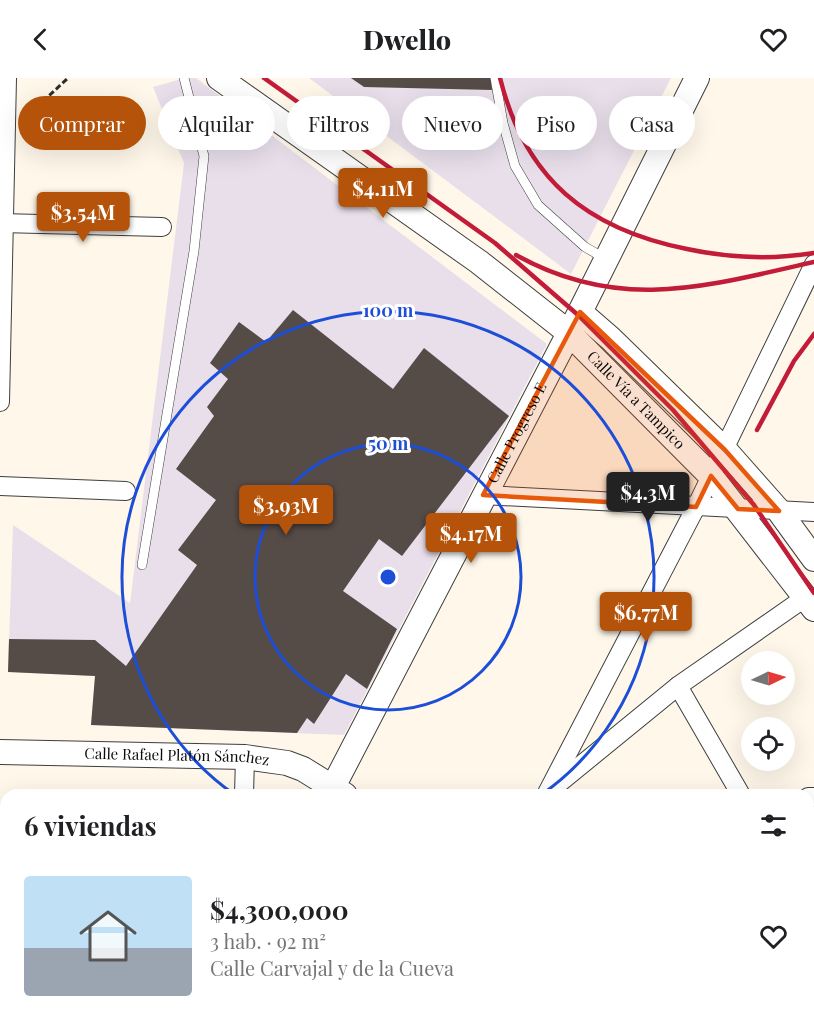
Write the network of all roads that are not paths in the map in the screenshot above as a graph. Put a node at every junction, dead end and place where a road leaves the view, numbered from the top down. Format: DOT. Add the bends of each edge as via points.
graph roads {
  1 [pos="7,78"];
  2 [pos="184,78"];
  3 [pos="219,78"];
  4 [pos="495,78"];
  5 [pos="697,78"];
  6 [pos="2,223"];
  7 [pos="162,227"];
  8 [pos="606,259"];
  9 [pos="814,264"];
  10 [pos="810,280"];
  11 [pos="574,322"];
  12 [pos="0,402"];
  13 [pos="724,450"];
  14 [pos="711,476"];
  15 [pos="0,486"];
  16 [pos="126,491"];
  17 [pos="483,495"];
  18 [pos="696,507"];
  19 [pos="738,509"];
  20 [pos="779,511"];
  21 [pos="814,512"];
  22 [pos="814,559"];
  23 [pos="142,565"];
  24 [pos="810,603"];
  25 [pos="678,686"];
  26 [pos="0,752"];
  27 [pos="244,757"];
  28 [pos="243,789"];
  29 [pos="335,789"];
  30 [pos="340,789"];
  31 [pos="549,789"];
  32 [pos="553,789"];
  33 [pos="738,789"];
  1 -- 6 [label="street"];
  2 -- 23 [label="lane" via="204,156 194,251"];
  3 -- 11 [label="street" via="479,262"];
  4 -- 8 [label="lane" via="515,166 538,206 585,247"];
  5 -- 8 [label="street, Calle Progreso E"];
  6 -- 7 [label="street"];
  6 -- 12 [label="street"];
  8 -- 11 [label="street, Calle Progreso E"];
  9 -- 10 [label="street"];
  10 -- 13 [label="street"];
  11 -- 13 [label="street, Calle Vía a Tampico" via="610,338"];
  11 -- 14 [label="street, Calle Vía a Tampico"];
  11 -- 17 [label="street, Calle Progreso E"];
  13 -- 14 [label="street"];
  13 -- 20 [label="street, Calle Vía a Tampico"];
  14 -- 18 [label="street"];
  14 -- 19 [label="street, Calle Vía a Tampico"];
  15 -- 16 [label="street"];
  17 -- 18 [label="street"];
  17 -- 30 [label="street, Calle Progreso E"];
  18 -- 19 [label="street"];
  18 -- 31 [label="street"];
  19 -- 20 [label="street"];
  19 -- 24 [label="street, Calle Vía a Tampico"];
  20 -- 21 [label="street"];
  20 -- 22 [label="street, Calle Vía a Tampico"];
  24 -- 25 [label="street"];
  25 -- 32 [label="street"];
  25 -- 33 [label="street"];
  26 -- 27 [label="street, Calle Rafael Platón Sánchez"];
  27 -- 28 [label="street"];
  27 -- 29 [label="street, Calle Rafael Platón Sánchez" via="287,763"];
}
